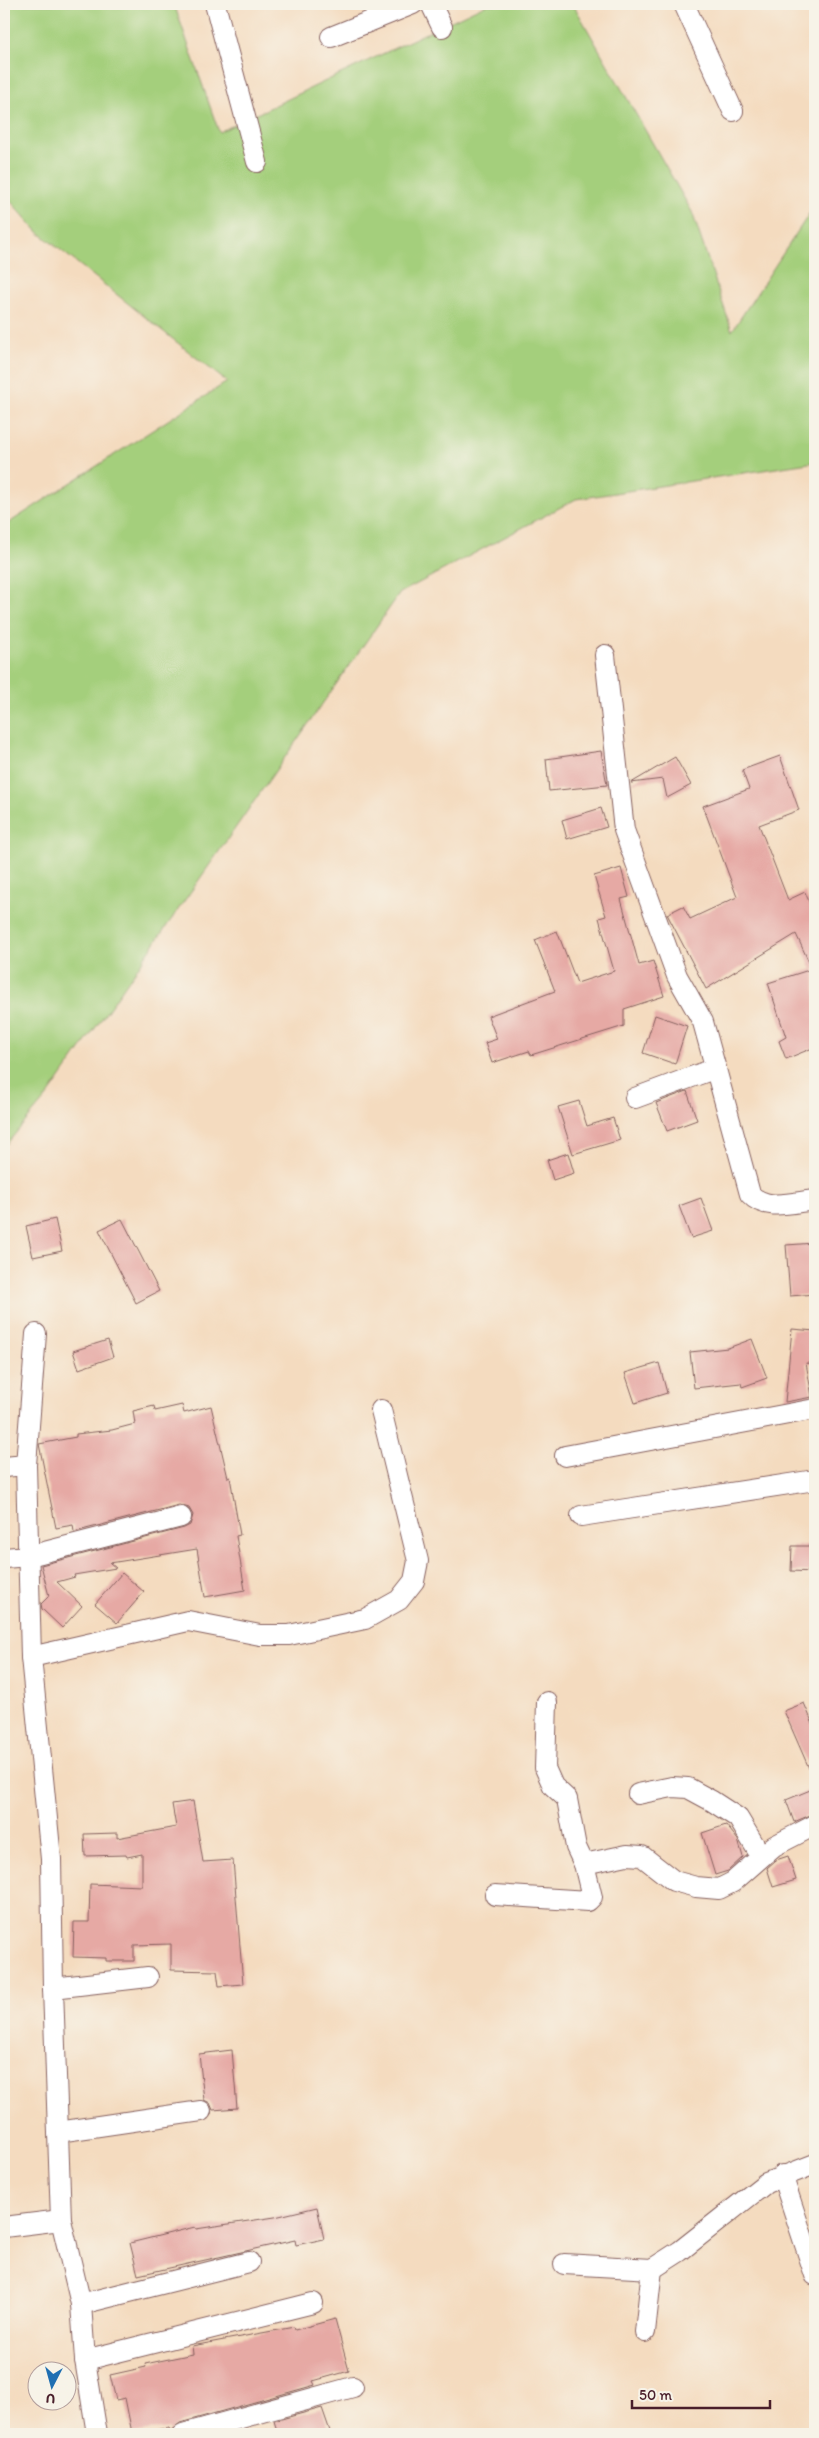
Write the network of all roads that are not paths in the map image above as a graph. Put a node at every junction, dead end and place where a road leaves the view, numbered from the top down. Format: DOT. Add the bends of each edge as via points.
graph roads {
  1 [pos="215,4"];
  2 [pos="413,4"];
  3 [pos="431,4"];
  4 [pos="684,4"];
  5 [pos="442,27"];
  6 [pos="330,37"];
  7 [pos="733,111"];
  8 [pos="257,162"];
  9 [pos="605,655"];
  10 [pos="716,1068"];
  11 [pos="635,1098"];
  12 [pos="815,1200"];
  13 [pos="36,1334"];
  14 [pos="815,1409"];
  15 [pos="381,1410"];
  16 [pos="565,1456"];
  17 [pos="26,1466"];
  18 [pos="4,1467"];
  19 [pos="815,1480"];
  20 [pos="581,1516"];
  21 [pos="181,1517"];
  22 [pos="29,1556"];
  23 [pos="4,1558"];
  24 [pos="31,1657"];
  25 [pos="547,1702"];
  26 [pos="638,1794"];
  27 [pos="815,1825"];
  28 [pos="762,1856"];
  29 [pos="584,1864"];
  30 [pos="496,1896"];
  31 [pos="148,1978"];
  32 [pos="53,1988"];
  33 [pos="201,2111"];
  34 [pos="58,2132"];
  35 [pos="815,2164"];
  36 [pos="782,2175"];
  37 [pos="61,2220"];
  38 [pos="4,2227"];
  39 [pos="249,2262"];
  40 [pos="564,2264"];
  41 [pos="652,2269"];
  42 [pos="815,2276"];
  43 [pos="314,2303"];
  44 [pos="81,2304"];
  45 [pos="645,2332"];
  46 [pos="86,2360"];
  47 [pos="353,2388"];
  48 [pos="97,2434"];
  49 [pos="183,2434"];
  1 -- 8 [label="street"];
  2 -- 6 [label="street"];
  3 -- 5 [label="street"];
  4 -- 7 [label="street"];
  9 -- 10 [label="street" via="624,830 677,976 703,1022"];
  10 -- 11 [label="street"];
  10 -- 12 [label="street" via="750,1194 766,1205"];
  13 -- 17 [label="street"];
  14 -- 16 [label="street"];
  15 -- 24 [label="street" via="418,1561 414,1581 399,1600 365,1619 289,1635 260,1635 188,1621"];
  17 -- 18 [label="street"];
  17 -- 22 [label="street"];
  19 -- 20 [label="street"];
  21 -- 22 [label="street"];
  22 -- 23 [label="street"];
  22 -- 24 [label="street"];
  24 -- 32 [label="street" via="51,1859"];
  25 -- 29 [label="street" via="545,1768 553,1786 567,1799 576,1846"];
  26 -- 28 [label="street" via="672,1787 688,1788 738,1818"];
  27 -- 28 [label="street" via="774,1846"];
  28 -- 29 [label="street" via="733,1882 719,1889 674,1881 642,1856 627,1855"];
  29 -- 30 [label="street" via="592,1892 588,1901"];
  31 -- 32 [label="street"];
  32 -- 34 [label="street"];
  33 -- 34 [label="street"];
  34 -- 37 [label="street"];
  35 -- 36 [label="street"];
  36 -- 41 [label="street" via="766,2183"];
  36 -- 42 [label="street"];
  37 -- 38 [label="street"];
  37 -- 44 [label="street"];
  39 -- 44 [label="street"];
  40 -- 41 [label="street"];
  41 -- 45 [label="street"];
  43 -- 46 [label="street"];
  44 -- 46 [label="street"];
  46 -- 48 [label="street"];
  47 -- 49 [label="street"];
}
